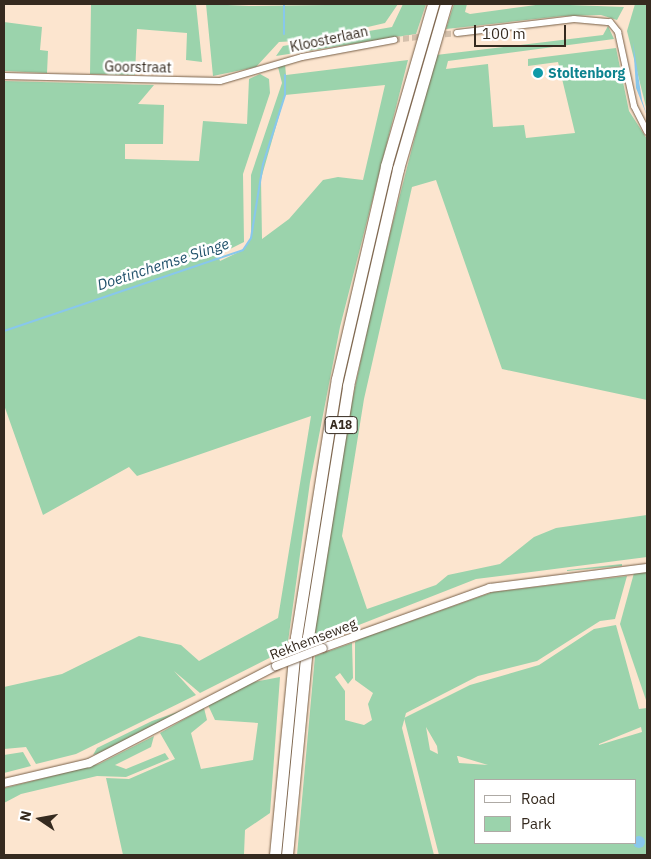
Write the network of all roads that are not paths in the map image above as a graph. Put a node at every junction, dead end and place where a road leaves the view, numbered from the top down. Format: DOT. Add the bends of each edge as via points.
graph roads {
  1 [pos="433,4"];
  2 [pos="446,4"];
  3 [pos="457,33"];
  4 [pos="394,40"];
  5 [pos="269,66"];
  6 [pos="4,76"];
  7 [pos="647,132"];
  8 [pos="647,568"];
  9 [pos="4,783"];
  10 [pos="275,855"];
  11 [pos="287,855"];
  1 -- 10 [label="highway, A18" via="386,166 338,379 297,627"];
  2 -- 11 [label="highway, A18" via="398,169 348,386 308,636"];
  3 -- 7 [label="street" via="574,19 610,22 618,32 634,106"];
  4 -- 5 [label="street, Kloosterlaan"];
  5 -- 6 [label="street, Goorstraat" via="220,80"];
  8 -- 9 [label="street, Rekhemseweg, bridge" via="490,588 276,666 88,763"];
}
